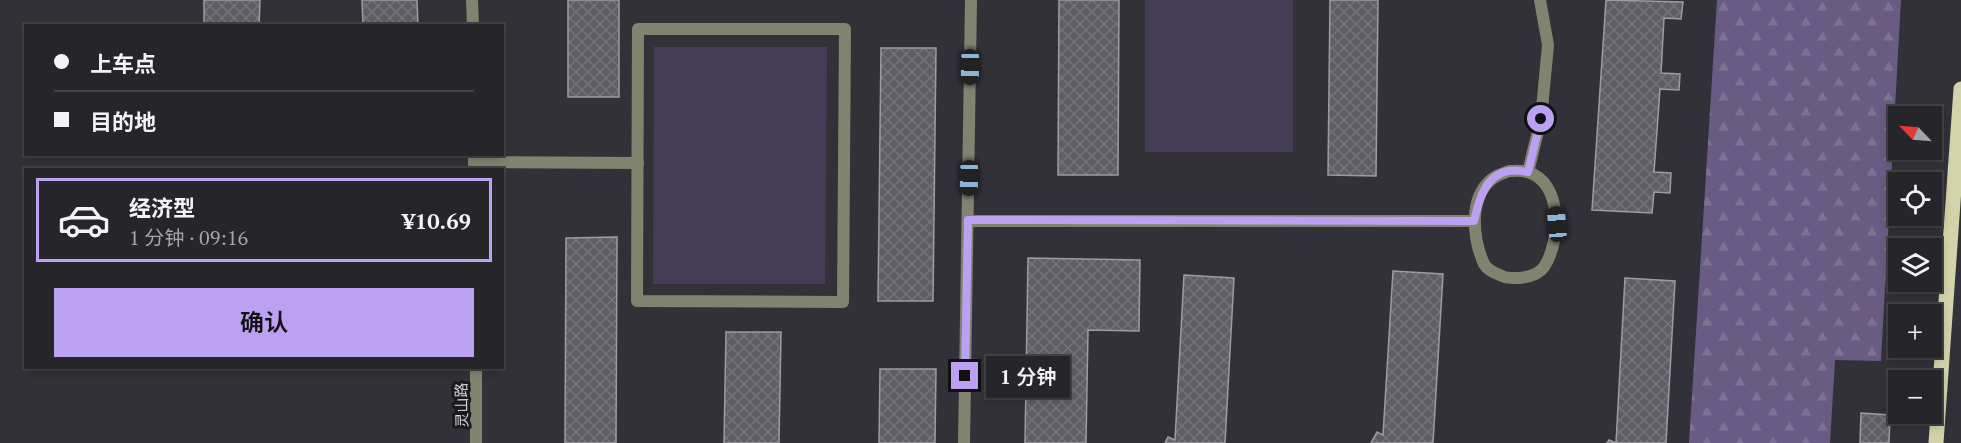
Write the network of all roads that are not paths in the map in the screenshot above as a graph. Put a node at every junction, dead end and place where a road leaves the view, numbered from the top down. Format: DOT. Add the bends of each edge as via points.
graph roads {
  1 [pos="472,0"];
  2 [pos="971,0"];
  3 [pos="1540,0"];
  4 [pos="472,24"];
  5 [pos="1961,89"];
  6 [pos="474,162"];
  7 [pos="638,163"];
  8 [pos="1528,172"];
  9 [pos="968,220"];
  10 [pos="1474,221"];
  11 [pos="476,369"];
  12 [pos="476,443"];
  13 [pos="964,443"];
  14 [pos="1936,443"];
  1 -- 4 [label="street"];
  2 -- 9 [label="street"];
  3 -- 8 [label="street" via="1548,45 1541,119"];
  5 -- 14 [label="main road"];
  6 -- 7 [label="street"];
  7 -- 7 [label="street" via="637,301 843,302 845,29 638,29"];
  8 -- 10 [label="street" via="1509,171 1492,179 1480,196"];
  8 -- 10 [label="street" via="1545,183 1555,201 1557,224 1543,268 1527,278 1507,279 1487,269 1478,251"];
  9 -- 10 [label="street"];
  9 -- 13 [label="street"];
  11 -- 12 [label="street, 灵山路"];
}
